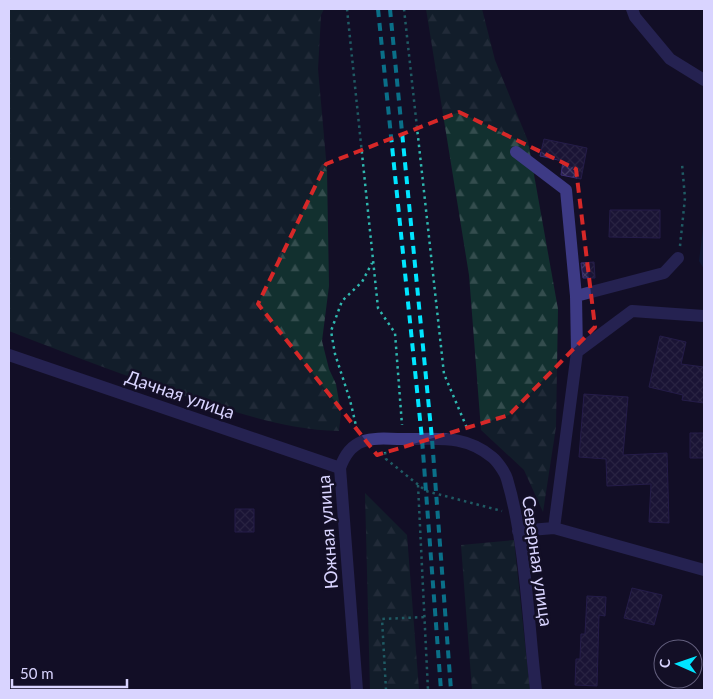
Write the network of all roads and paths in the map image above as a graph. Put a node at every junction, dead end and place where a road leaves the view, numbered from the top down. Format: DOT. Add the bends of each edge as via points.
graph roads {
  1 [pos="347,9"];
  2 [pos="404,9"];
  3 [pos="632,9"];
  4 [pos="704,80"];
  5 [pos="516,152"];
  6 [pos="682,164"];
  7 [pos="678,258"];
  8 [pos="372,262"];
  9 [pos="576,296"];
  10 [pos="704,316"];
  11 [pos="577,352"];
  12 [pos="9,355"];
  13 [pos="383,438"];
  14 [pos="403,439"];
  15 [pos="359,442"];
  16 [pos="474,446"];
  17 [pos="340,468"];
  18 [pos="418,485"];
  19 [pos="515,514"];
  20 [pos="554,528"];
  21 [pos="518,531"];
  22 [pos="704,570"];
  23 [pos="425,617"];
  24 [pos="358,690"];
  25 [pos="386,690"];
  26 [pos="428,690"];
  27 [pos="536,690"];
  1 -- 8 [label="path"];
  2 -- 16 [label="path" via="444,374"];
  3 -- 4 [label="street" via="670,59"];
  5 -- 9 [label="street" via="566,190"];
  6 -- 7 [label="path" via="685,198"];
  7 -- 9 [label="street" via="664,273"];
  8 -- 14 [label="path" via="378,308 395,333"];
  8 -- 15 [label="path" via="362,282 342,301 331,331"];
  9 -- 11 [label="street"];
  10 -- 11 [label="street" via="632,311"];
  11 -- 20 [label="street"];
  12 -- 17 [label="street, Дачная улица"];
  13 -- 14 [label="street"];
  13 -- 15 [label="street"];
  13 -- 18 [label="path" via="386,459"];
  14 -- 16 [label="street, Северная улица" via="459,439"];
  15 -- 17 [label="street, Южная улица" via="345,454"];
  16 -- 19 [label="street, Северная улица" via="493,457 506,476"];
  17 -- 24 [label="street, Южная улица"];
  18 -- 19 [label="path" via="436,494"];
  18 -- 23 [label="path"];
  19 -- 21 [label="street, Северная улица"];
  20 -- 21 [label="street"];
  20 -- 22 [label="street"];
  21 -- 27 [label="street, Северная улица"];
  23 -- 25 [label="path" via="382,619"];
  23 -- 26 [label="path"];
}
